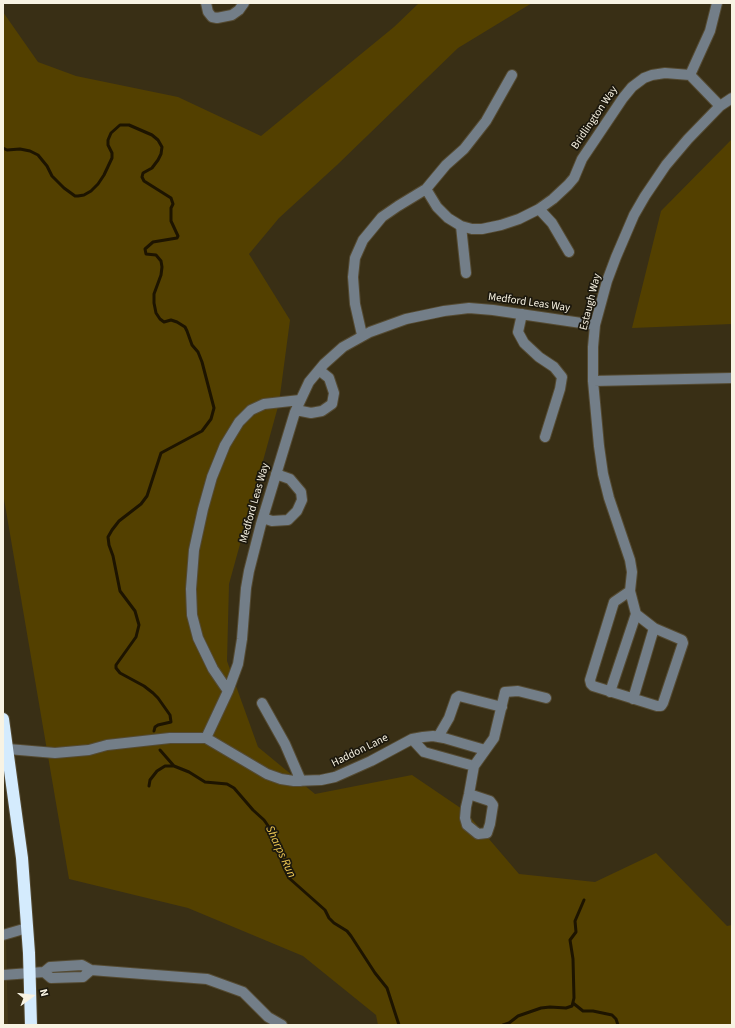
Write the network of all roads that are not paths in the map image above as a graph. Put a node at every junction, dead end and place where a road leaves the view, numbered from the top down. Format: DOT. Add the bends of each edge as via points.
graph roads {
  1 [pos="206,3"];
  2 [pos="244,3"];
  3 [pos="717,3"];
  4 [pos="512,75"];
  5 [pos="690,75"];
  6 [pos="732,98"];
  7 [pos="720,106"];
  8 [pos="426,190"];
  9 [pos="539,209"];
  10 [pos="461,226"];
  11 [pos="569,252"];
  12 [pos="466,273"];
  13 [pos="522,314"];
  14 [pos="596,325"];
  15 [pos="362,335"];
  16 [pos="319,370"];
  17 [pos="732,378"];
  18 [pos="593,381"];
  19 [pos="298,405"];
  20 [pos="545,437"];
  21 [pos="276,474"];
  22 [pos="263,518"];
  23 [pos="630,591"];
  24 [pos="636,614"];
  25 [pos="654,628"];
  26 [pos="228,691"];
  27 [pos="610,692"];
  28 [pos="546,698"];
  29 [pos="633,699"];
  30 [pos="262,703"];
  31 [pos="502,707"];
  32 [pos="3,719"];
  33 [pos="438,737"];
  34 [pos="206,738"];
  35 [pos="412,739"];
  36 [pos="5,749"];
  37 [pos="485,750"];
  38 [pos="474,766"];
  39 [pos="301,781"];
  40 [pos="469,794"];
  41 [pos="27,928"];
  42 [pos="3,934"];
  43 [pos="30,972"];
  44 [pos="3,975"];
  45 [pos="30,1025"];
  46 [pos="282,1025"];
  1 -- 2 [label="street" via="208,12 217,18 232,15"];
  3 -- 5 [label="street" via="710,31"];
  4 -- 8 [label="street" via="481,128"];
  5 -- 7 [label="street"];
  5 -- 9 [label="street, Bridlington Way" via="658,74 638,82 627,92 582,159 574,178"];
  6 -- 7 [label="street, Estaugh Way"];
  7 -- 14 [label="street, Estaugh Way" via="676,152 645,196 616,257"];
  8 -- 10 [label="street, Bridlington Way" via="437,207"];
  8 -- 15 [label="street" via="382,218 369,232 359,249 354,267 353,286"];
  9 -- 10 [label="street, Bridlington Way" via="491,228 472,230"];
  9 -- 11 [label="street" via="552,223"];
  10 -- 12 [label="street"];
  13 -- 14 [label="street, Medford Leas Way"];
  13 -- 15 [label="street, Medford Leas Way" via="469,308 444,311 392,323"];
  13 -- 20 [label="street" via="518,332 524,343 554,367 562,377"];
  14 -- 18 [label="street, Estaugh Way"];
  15 -- 16 [label="street, Medford Leas Way" via="343,347"];
  16 -- 19 [label="street, Medford Leas Way" via="309,382"];
  16 -- 19 [label="street" via="329,378 334,393 332,404 322,412 311,413"];
  17 -- 18 [label="street"];
  18 -- 23 [label="street, Estaugh Way" via="603,474 626,546 632,572"];
  19 -- 21 [label="street, Medford Leas Way"];
  19 -- 26 [label="street" via="264,404 251,410 239,422 225,445 203,509 194,550 192,615 198,638 213,669"];
  21 -- 22 [label="street, Medford Leas Way"];
  21 -- 22 [label="street" via="290,479 300,492 302,500 297,511 288,520 272,521"];
  22 -- 26 [label="street, Medford Leas Way" via="248,577 238,664"];
  23 -- 24 [label="street"];
  23 -- 27 [label="street" via="614,602 590,680 593,686"];
  24 -- 25 [label="street"];
  24 -- 27 [label="street"];
  25 -- 29 [label="street"];
  25 -- 29 [label="street" via="680,638 683,643 661,706"];
  26 -- 34 [label="street, Medford Leas Way"];
  27 -- 29 [label="street"];
  28 -- 31 [label="street" via="518,691 505,692"];
  30 -- 39 [label="street"];
  31 -- 33 [label="street" via="459,696"];
  31 -- 37 [label="street" via="494,738"];
  32 -- 36 [label="highway"];
  33 -- 35 [label="street, Haddon Lane"];
  33 -- 37 [label="street, Haddon Lane"];
  34 -- 36 [label="street" via="170,738 54,753"];
  34 -- 39 [label="street, Haddon Lane" via="267,774 281,779"];
  35 -- 38 [label="street" via="424,752"];
  35 -- 39 [label="street, Haddon Lane" via="347,772 321,780"];
  36 -- 41 [label="highway" via="22,858"];
  37 -- 38 [label="street"];
  38 -- 40 [label="street"];
  41 -- 42 [label="street"];
  41 -- 43 [label="highway"];
  43 -- 44 [label="street"];
  43 -- 45 [label="highway"];
  43 -- 46 [label="street" via="44,972 51,978 83,977 91,970 207,979 243,992 268,1017"];
}
